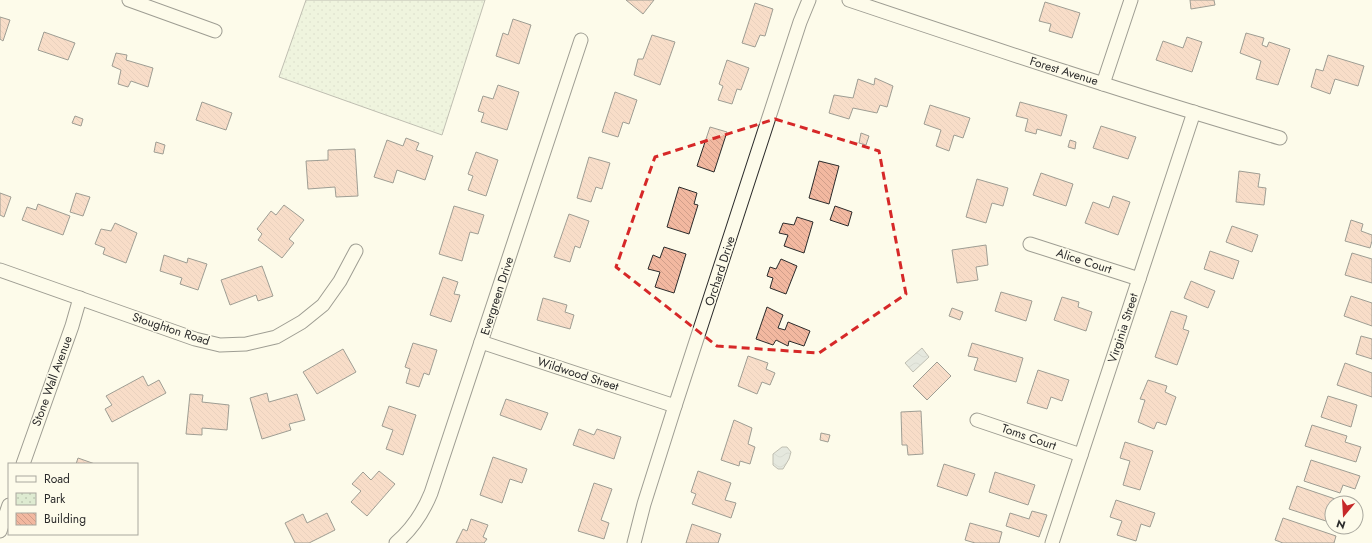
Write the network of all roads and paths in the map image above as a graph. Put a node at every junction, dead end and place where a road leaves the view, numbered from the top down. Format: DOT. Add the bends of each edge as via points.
graph roads {
  1 [pos="129,0"];
  2 [pos="809,0"];
  3 [pos="849,0"];
  4 [pos="1131,0"];
  5 [pos="215,31"];
  6 [pos="581,40"];
  7 [pos="1103,84"];
  8 [pos="1194,112"];
  9 [pos="1280,138"];
  10 [pos="1030,244"];
  11 [pos="356,252"];
  12 [pos="0,270"];
  13 [pos="1139,278"];
  14 [pos="80,298"];
  15 [pos="482,342"];
  16 [pos="675,406"];
  17 [pos="977,420"];
  18 [pos="1081,455"];
  19 [pos="23,463"];
  20 [pos="8,508"];
  21 [pos="0,531"];
  22 [pos="396,543"];
  23 [pos="634,543"];
  24 [pos="1052,543"];
  1 -- 5 [label="street"];
  2 -- 16 [label="street, Orchard Drive"];
  3 -- 7 [label="street, Forest Avenue"];
  4 -- 7 [label="street"];
  6 -- 15 [label="street, Evergreen Drive"];
  7 -- 8 [label="street, Forest Avenue"];
  8 -- 9 [label="street, Forest Avenue"];
  8 -- 13 [label="street, Virginia Street"];
  10 -- 13 [label="street, Alice Court"];
  11 -- 14 [label="street, Stoughton Road" via="323,305 302,322 276,337 246,344 220,345 195,339"];
  12 -- 14 [label="street, Stoughton Road"];
  13 -- 18 [label="street, Virginia Street"];
  14 -- 19 [label="street, Stone Wall Avenue"];
  15 -- 16 [label="street, Wildwood Street"];
  15 -- 22 [label="street, Evergreen Drive" via="431,493 418,519"];
  16 -- 23 [label="street, Orchard Drive"];
  17 -- 18 [label="street, Toms Court"];
  18 -- 24 [label="street, Virginia Street"];
  20 -- 21 [label="street"];
}
